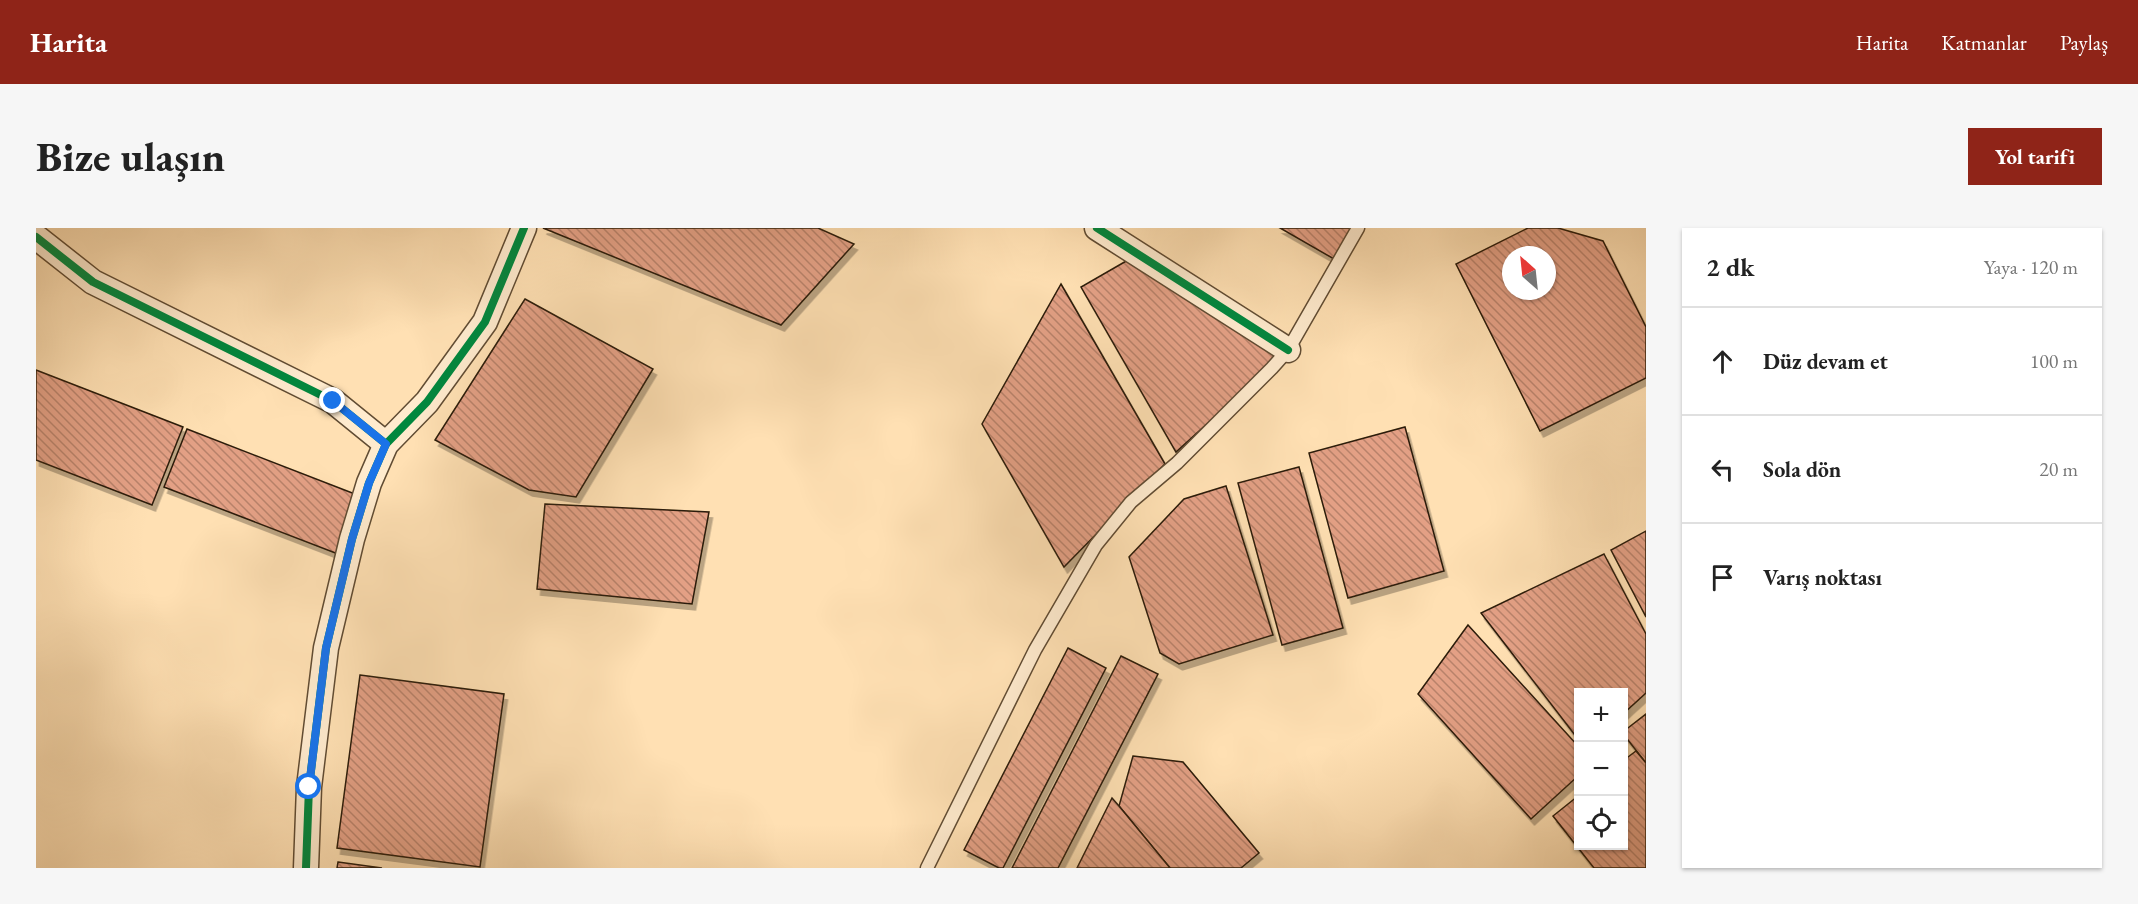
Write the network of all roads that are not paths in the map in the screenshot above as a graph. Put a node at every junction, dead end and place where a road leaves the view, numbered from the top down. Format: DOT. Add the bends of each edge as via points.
graph roads {
  1 [pos="524,228"];
  2 [pos="1097,228"];
  3 [pos="1358,228"];
  4 [pos="36,237"];
  5 [pos="1288,350"];
  6 [pos="386,444"];
  7 [pos="306,868"];
  8 [pos="927,868"];
  1 -- 6 [label="street" via="485,322 426,402"];
  2 -- 5 [label="street"];
  3 -- 5 [label="lane"];
  4 -- 6 [label="street" via="93,282 333,401"];
  5 -- 8 [label="lane" via="1177,463 1131,502 1096,545 1035,650"];
  6 -- 7 [label="street" via="355,528 326,648 309,787"];
}
